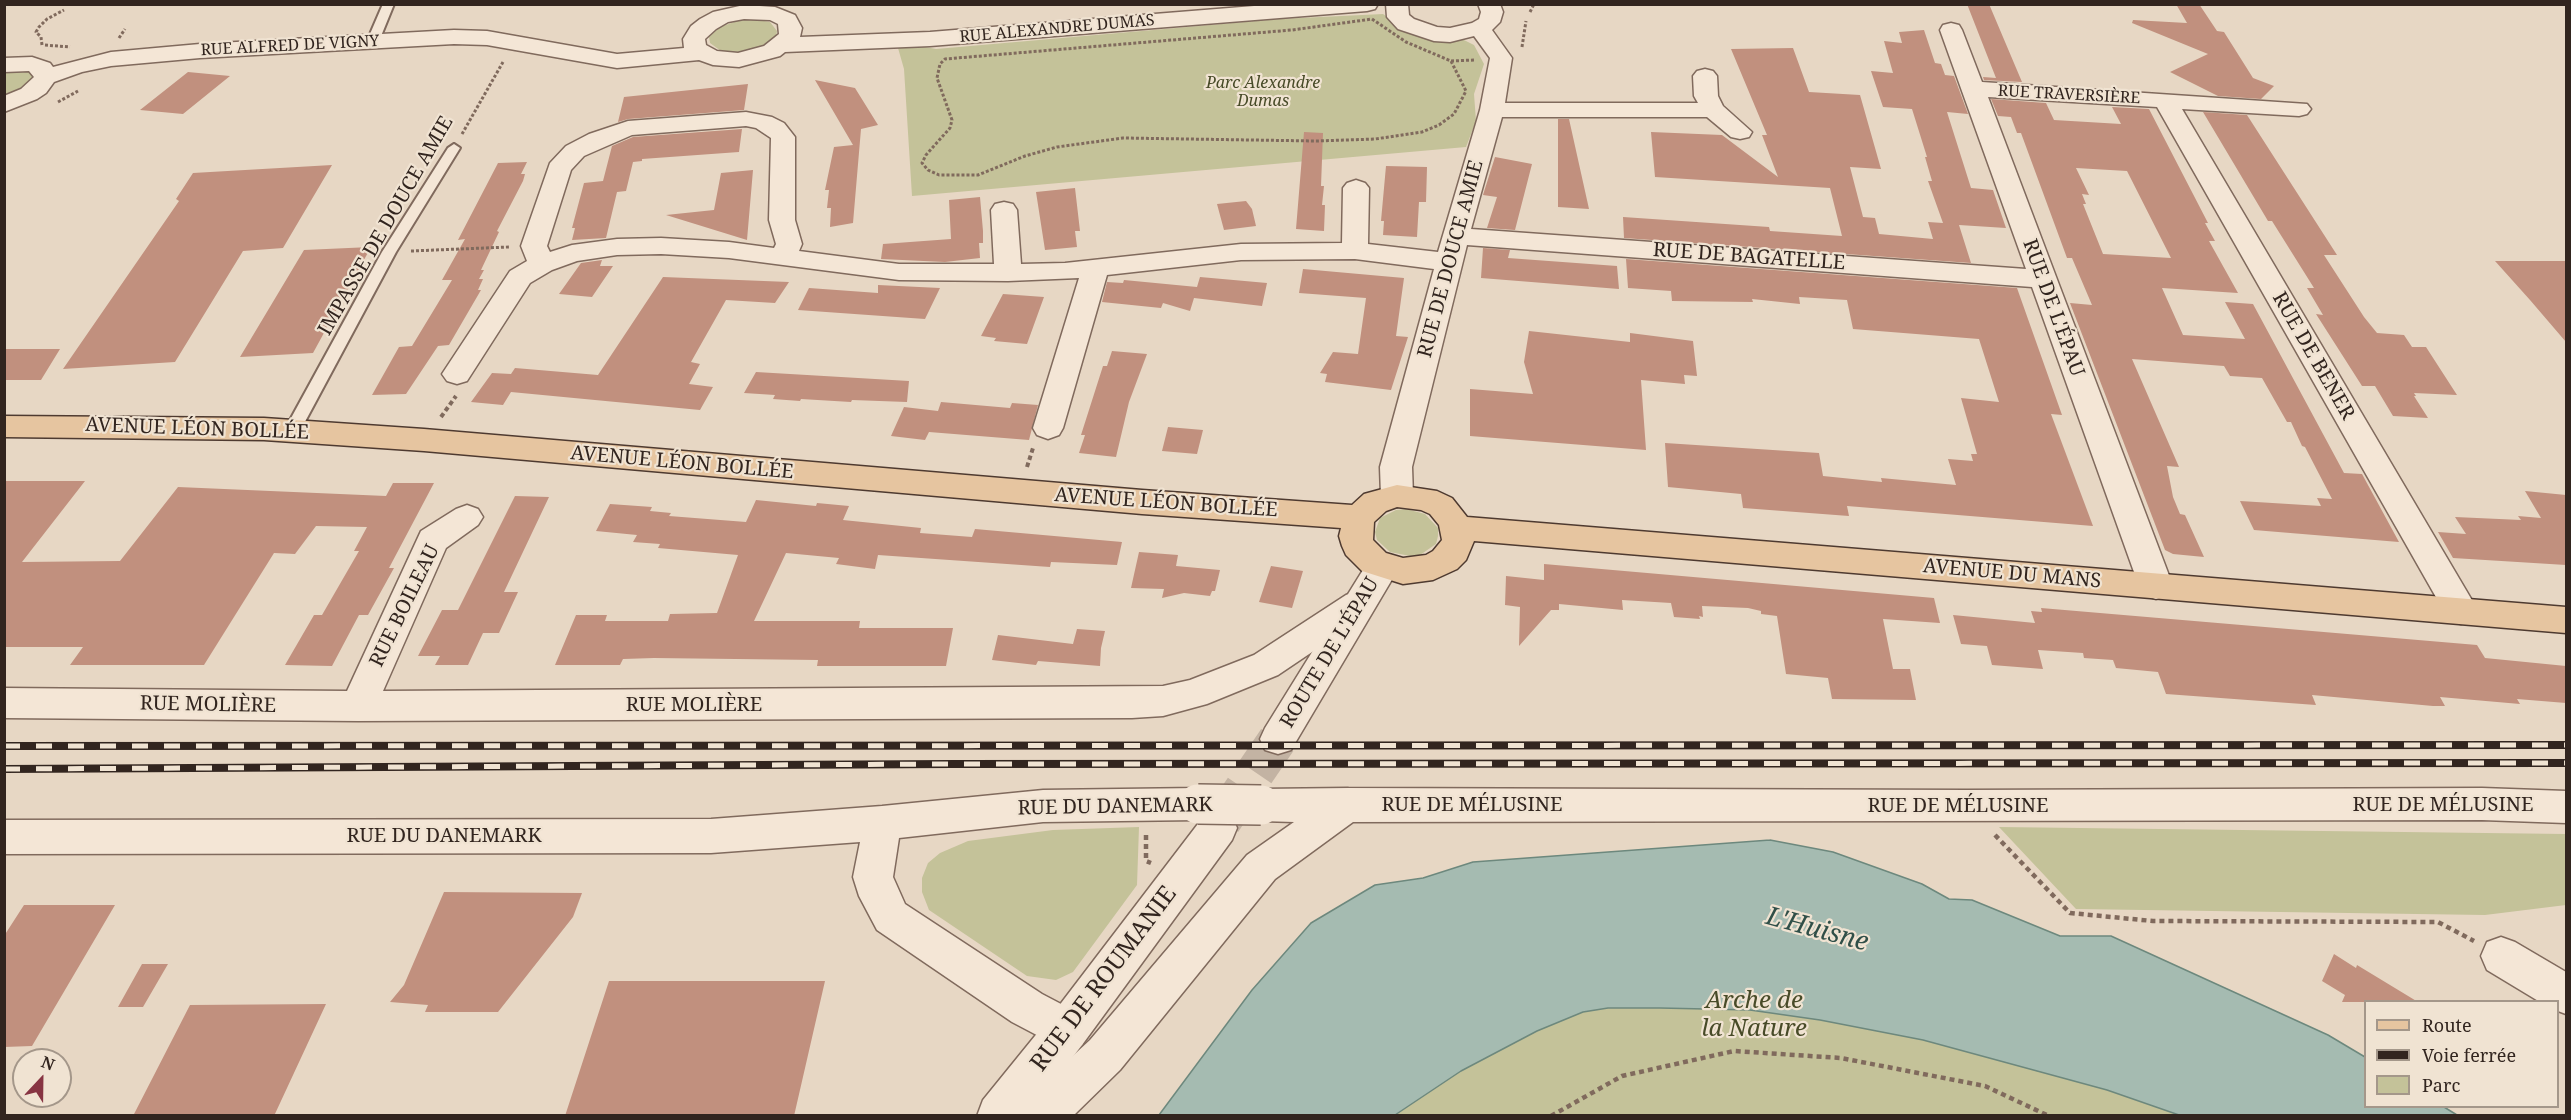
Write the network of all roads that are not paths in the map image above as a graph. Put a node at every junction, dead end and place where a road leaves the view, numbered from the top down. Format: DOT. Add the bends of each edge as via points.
graph roads {
  1 [pos="389,4"];
  2 [pos="1397,4"];
  3 [pos="1489,4"];
  4 [pos="781,9"];
  5 [pos="1369,12"];
  6 [pos="1479,28"];
  7 [pos="1951,30"];
  8 [pos="373,41"];
  9 [pos="782,45"];
  10 [pos="698,46"];
  11 [pos="4,65"];
  12 [pos="46,76"];
  13 [pos="1705,76"];
  14 [pos="1972,89"];
  15 [pos="2165,101"];
  16 [pos="4,105"];
  17 [pos="2299,109"];
  18 [pos="1492,110"];
  19 [pos="1713,110"];
  20 [pos="1740,132"];
  21 [pos="454,148"];
  22 [pos="1356,188"];
  23 [pos="1004,210"];
  24 [pos="1456,236"];
  25 [pos="1355,251"];
  26 [pos="538,255"];
  27 [pos="782,258"];
  28 [pos="1449,262"];
  29 [pos="1094,267"];
  30 [pos="1008,273"];
  31 [pos="2042,279"];
  32 [pos="457,374"];
  33 [pos="4,426"];
  34 [pos="1048,428"];
  35 [pos="292,431"];
  36 [pos="1397,495"];
  37 [pos="1359,517"];
  38 [pos="466,518"];
  39 [pos="1457,528"];
  40 [pos="1383,566"];
  41 [pos="2156,586"];
  42 [pos="1358,604"];
  43 [pos="2461,611"];
  44 [pos="2566,620"];
  45 [pos="4,703"];
  46 [pos="358,706"];
  47 [pos="1278,739"];
  48 [pos="1348,804"];
  49 [pos="2566,807"];
  50 [pos="882,823"];
  51 [pos="1208,825"];
  52 [pos="8,842"];
  53 [pos="2501,956"];
  54 [pos="2566,994"];
  55 [pos="1067,1030"];
  56 [pos="999,1116"];
  57 [pos="1041,1116"];
  1 -- 8 [label="lane"];
  2 -- 6 [label="street" via="1398,17 1418,30 1450,35"];
  3 -- 6 [label="street" via="1489,22"];
  4 -- 9 [label="street" via="791,28"];
  4 -- 10 [label="street" via="721,17 699,31"];
  5 -- 9 [label="street, RUE ALEXANDRE DUMAS"];
  6 -- 18 [label="street, RUE DE DOUCE AMIE" via="1501,58"];
  7 -- 14 [label="street, RUE DE L'ÉPAU"];
  8 -- 10 [label="street, RUE ALFRED DE VIGNY" via="454,37 616,61"];
  8 -- 12 [label="street, RUE ALFRED DE VIGNY" via="111,59"];
  9 -- 10 [label="street, RUE ALFRED DE VIGNY" via="757,57 739,60 713,58"];
  11 -- 12 [label="street" via="32,64 42,68"];
  12 -- 16 [label="street" via="38,88"];
  13 -- 19 [label="street" via="1706,96"];
  14 -- 15 [label="street, RUE TRAVERSIÈRE"];
  14 -- 31 [label="street, RUE DE L'ÉPAU"];
  15 -- 17 [label="street, RUE TRAVERSIÈRE"];
  15 -- 43 [label="street, RUE DE BENER"];
  18 -- 19 [label="street"];
  18 -- 24 [label="street, RUE DE DOUCE AMIE"];
  19 -- 20 [label="street"];
  21 -- 35 [label="lane, IMPASSE DE DOUCE AMIE" via="389,252"];
  22 -- 25 [label="street"];
  23 -- 30 [label="street"];
  24 -- 28 [label="street, RUE DE DOUCE AMIE"];
  24 -- 31 [label="street, RUE DE BAGATELLE"];
  25 -- 28 [label="street"];
  25 -- 29 [label="street" via="1241,252"];
  26 -- 27 [label="street" via="628,247 729,250"];
  26 -- 27 [label="street" via="559,168 575,151 628,128 746,119 763,122 783,137 782,220 789,244"];
  26 -- 32 [label="street"];
  27 -- 30 [label="street" via="899,272"];
  28 -- 36 [label="street, RUE DE DOUCE AMIE" via="1396,467"];
  29 -- 30 [label="street"];
  29 -- 34 [label="street"];
  31 -- 41 [label="street, RUE DE L'ÉPAU"];
  33 -- 35 [label="main road, AVENUE LÉON BOLLÉE"];
  35 -- 37 [label="main road, AVENUE LÉON BOLLÉE"];
  36 -- 37 [label="main road" via="1375,502"];
  36 -- 39 [label="main road" via="1426,499 1441,506"];
  37 -- 40 [label="main road" via="1355,526 1358,546"];
  38 -- 46 [label="street, RUE BOILEAU" via="433,540"];
  39 -- 40 [label="main road" via="1454,551 1433,567 1403,572"];
  39 -- 41 [label="main road, AVENUE DU MANS"];
  40 -- 42 [label="street, ROUTE DE L'ÉPAU"];
  41 -- 43 [label="main road, AVENUE DU MANS"];
  42 -- 46 [label="street, RUE MOLIÈRE" via="1285,654 1226,683 1173,699 1132,703"];
  42 -- 47 [label="street, ROUTE DE L'ÉPAU"];
  43 -- 44 [label="main road, AVENUE DU MANS"];
  45 -- 46 [label="street, RUE MOLIÈRE"];
  48 -- 49 [label="street, RUE DE MÉLUSINE"];
  48 -- 51 [label="street, RUE DU DANEMARK, bridge" via="1261,805"];
  48 -- 57 [label="street" via="1262,867 1105,1055"];
  50 -- 51 [label="street, RUE DU DANEMARK" via="1043,806"];
  50 -- 52 [label="street, RUE DU DANEMARK" via="711,836"];
  50 -- 55 [label="street" via="873,877 891,917"];
  51 -- 55 [label="street, RUE DE ROUMANIE"];
  53 -- 54 [label="street"];
  55 -- 56 [label="street, RUE DE ROUMANIE"];
}
